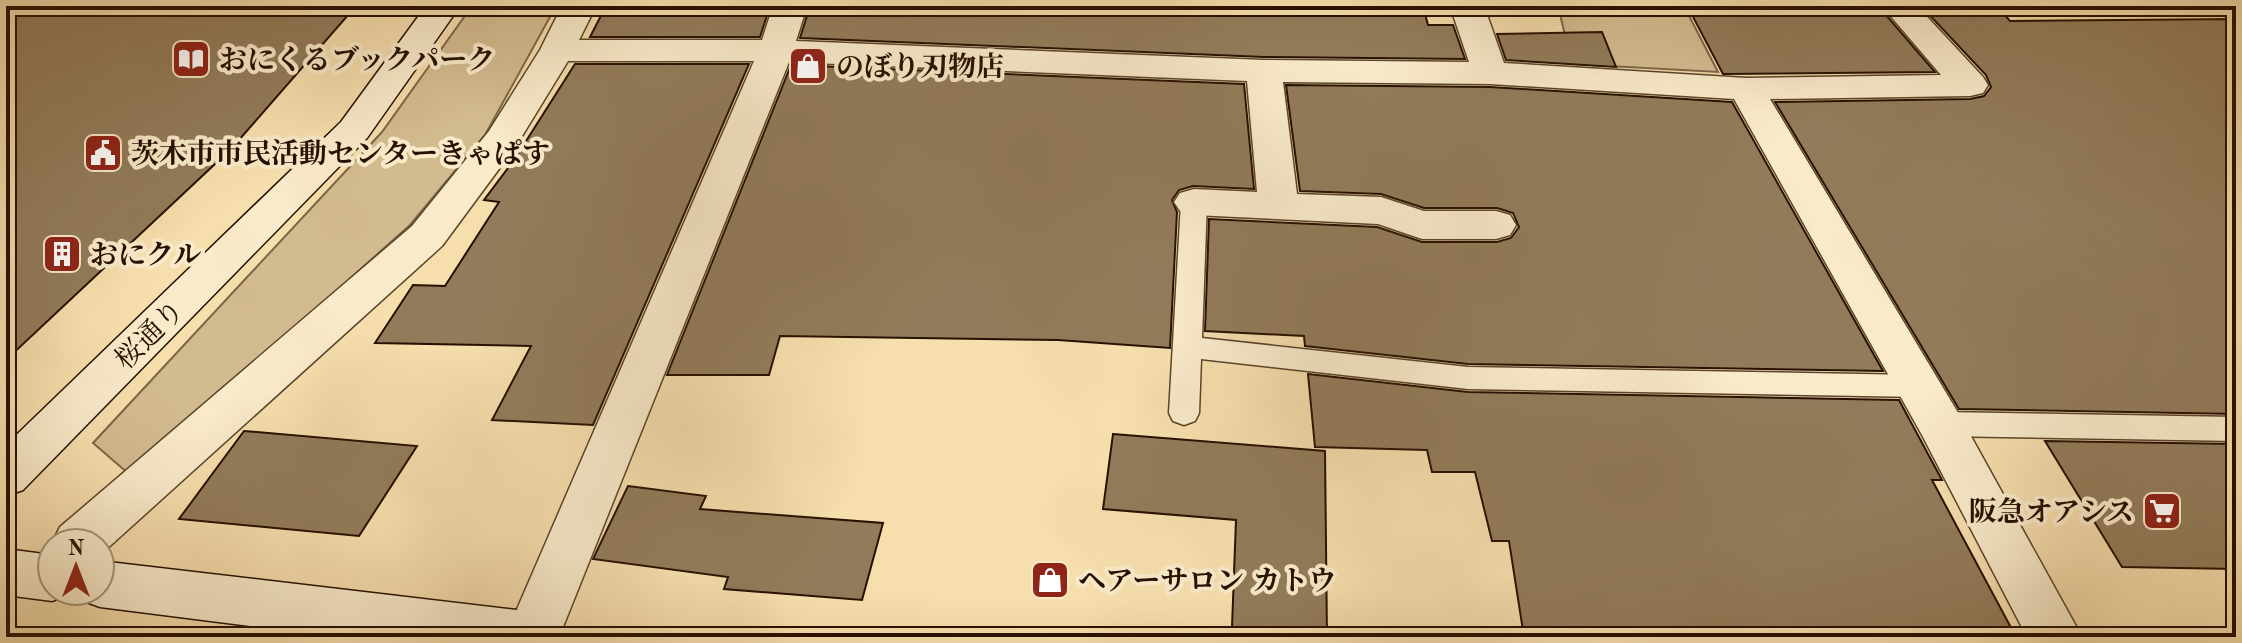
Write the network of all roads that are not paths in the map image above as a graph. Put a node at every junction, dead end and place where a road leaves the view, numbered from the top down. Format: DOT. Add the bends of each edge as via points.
graph roads {
  1 [pos="443,6"];
  2 [pos="579,6"];
  3 [pos="790,6"];
  4 [pos="1467,6"];
  5 [pos="1899,6"];
  6 [pos="557,50"];
  7 [pos="776,51"];
  8 [pos="1264,71"];
  9 [pos="1490,73"];
  10 [pos="1746,89"];
  11 [pos="1194,202"];
  12 [pos="1278,206"];
  13 [pos="1496,225"];
  14 [pos="1186,347"];
  15 [pos="1929,405"];
  16 [pos="1184,413"];
  17 [pos="2236,429"];
  18 [pos="6,476"];
  19 [pos="92,527"];
  20 [pos="116,586"];
  21 [pos="533,637"];
  22 [pos="2055,637"];
  1 -- 18 [label="street, 桜通り" via="354,130"];
  2 -- 6 [label="street"];
  3 -- 7 [label="street"];
  4 -- 9 [label="street"];
  5 -- 10 [label="street" via="1970,85"];
  6 -- 7 [label="street"];
  6 -- 19 [label="street" via="503,138 427,236"];
  7 -- 8 [label="street"];
  7 -- 21 [label="street"];
  8 -- 9 [label="street"];
  8 -- 12 [label="street"];
  9 -- 10 [label="street"];
  10 -- 15 [label="street"];
  11 -- 12 [label="street"];
  11 -- 14 [label="lane"];
  12 -- 13 [label="street" via="1381,211 1422,225"];
  14 -- 15 [label="lane" via="1468,378"];
  14 -- 16 [label="lane"];
  15 -- 17 [label="lane"];
  15 -- 22 [label="street"];
  20 -- 21 [label="street"];
}
